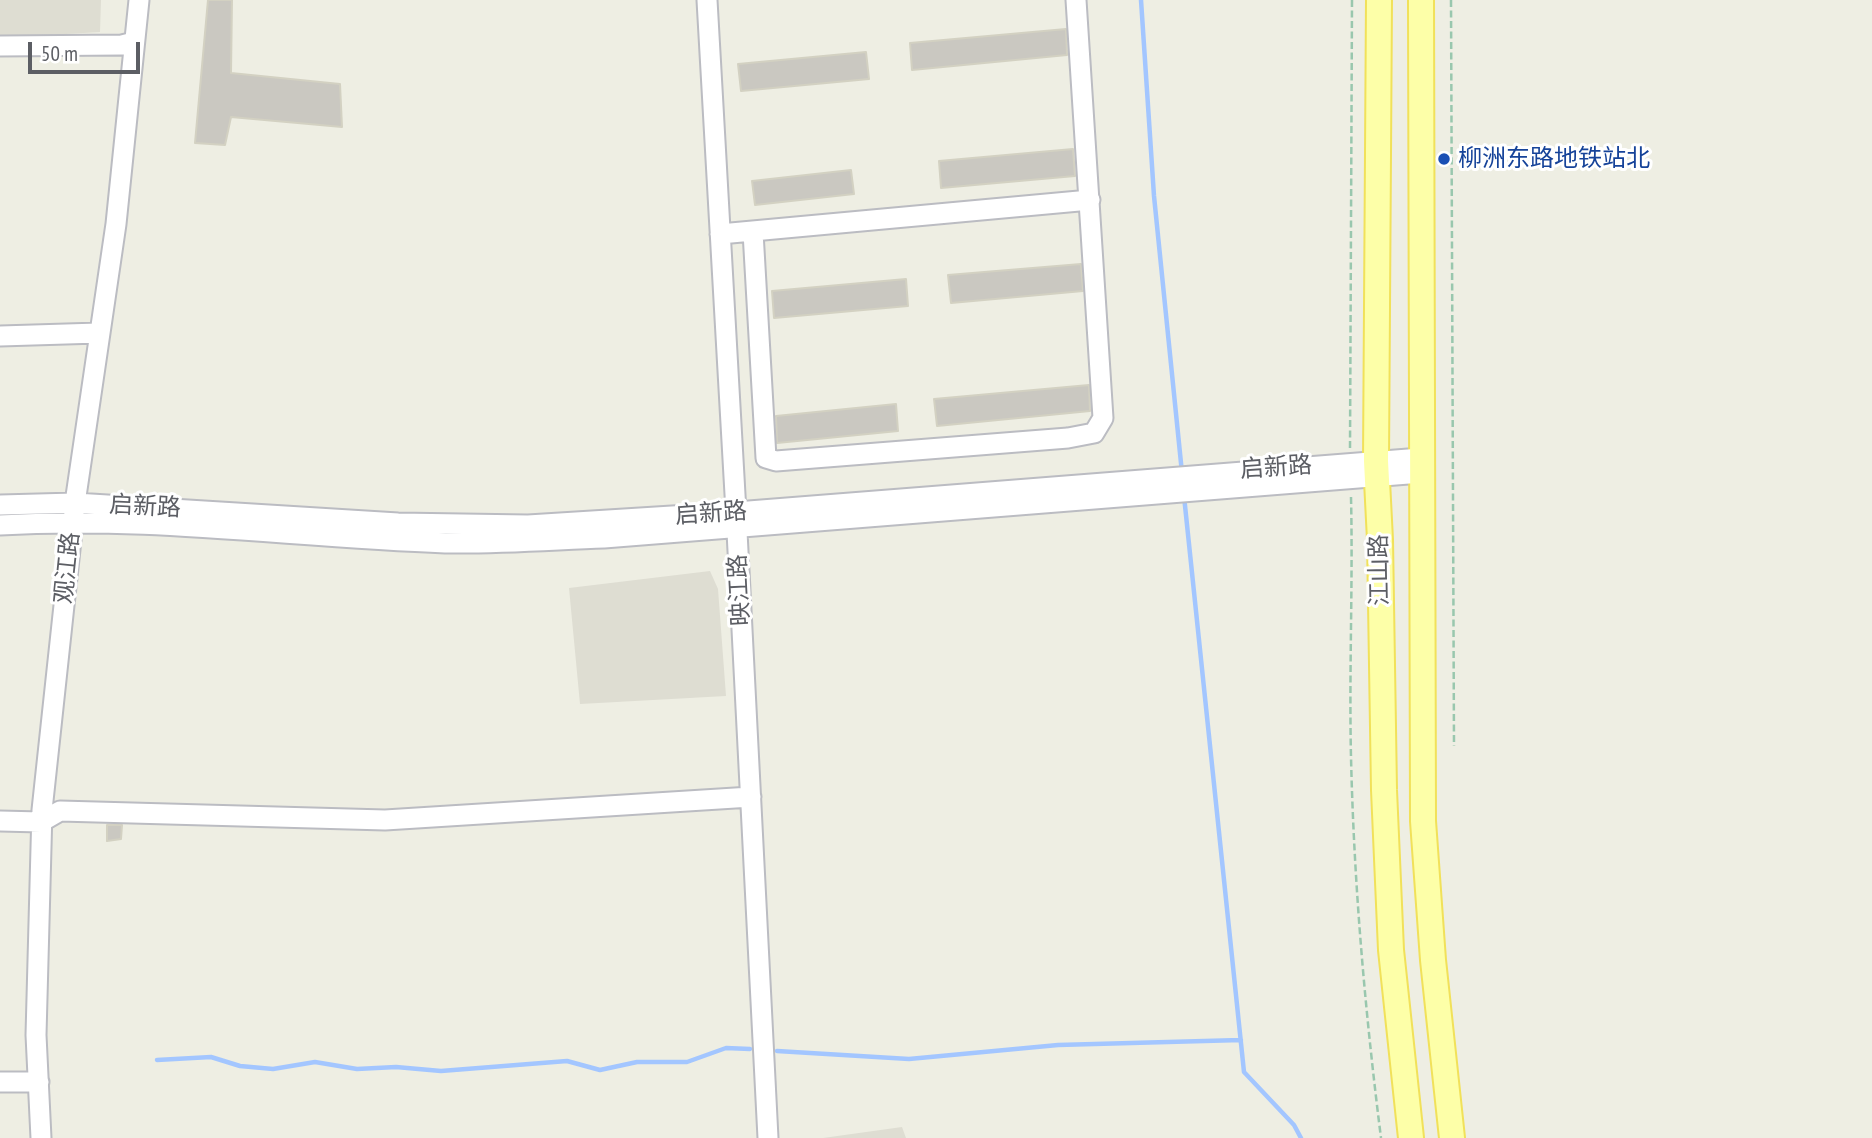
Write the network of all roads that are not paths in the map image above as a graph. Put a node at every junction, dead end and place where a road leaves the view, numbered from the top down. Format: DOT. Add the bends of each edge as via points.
graph roads {
  1 [pos="139,0"];
  2 [pos="707,0"];
  3 [pos="1076,0"];
  4 [pos="1379,0"];
  5 [pos="1421,0"];
  6 [pos="134,42"];
  7 [pos="0,46"];
  8 [pos="1090,201"];
  9 [pos="753,232"];
  10 [pos="720,234"];
  11 [pos="99,333"];
  12 [pos="0,336"];
  13 [pos="1421,466"];
  14 [pos="1376,469"];
  15 [pos="0,505"];
  16 [pos="74,513"];
  17 [pos="737,520"];
  18 [pos="0,525"];
  19 [pos="751,797"];
  20 [pos="0,821"];
  21 [pos="41,822"];
  22 [pos="0,1082"];
  23 [pos="38,1082"];
  24 [pos="41,1138"];
  25 [pos="768,1138"];
  26 [pos="1411,1138"];
  27 [pos="1452,1138"];
  1 -- 6 [label="street, 观江路"];
  2 -- 10 [label="street, 映江路"];
  3 -- 8 [label="street"];
  4 -- 14 [label="main road, 江山路"];
  5 -- 13 [label="main road, 江山路"];
  6 -- 7 [label="street"];
  6 -- 11 [label="street, 观江路" via="116,224"];
  8 -- 9 [label="street"];
  8 -- 9 [label="street" via="1103,418 1094,433 1068,438 776,461 766,458"];
  9 -- 10 [label="street"];
  10 -- 17 [label="street, 映江路"];
  11 -- 12 [label="street"];
  11 -- 16 [label="street, 观江路"];
  13 -- 14 [label="street, 启新路"];
  13 -- 27 [label="main road, 江山路" via="1423,821"];
  14 -- 17 [label="street, 启新路"];
  14 -- 26 [label="main road, 江山路" via="1391,950"];
  15 -- 16 [label="street, 启新路"];
  16 -- 17 [label="street, 启新路" via="475,524"];
  16 -- 18 [label="street, 启新路"];
  16 -- 21 [label="street, 观江路"];
  17 -- 19 [label="street, 映江路"];
  19 -- 21 [label="street" via="385,820 60,811"];
  19 -- 25 [label="street, 映江路"];
  20 -- 21 [label="street"];
  21 -- 23 [label="street, 观江路"];
  22 -- 23 [label="street"];
  23 -- 24 [label="street, 观江路"];
}
